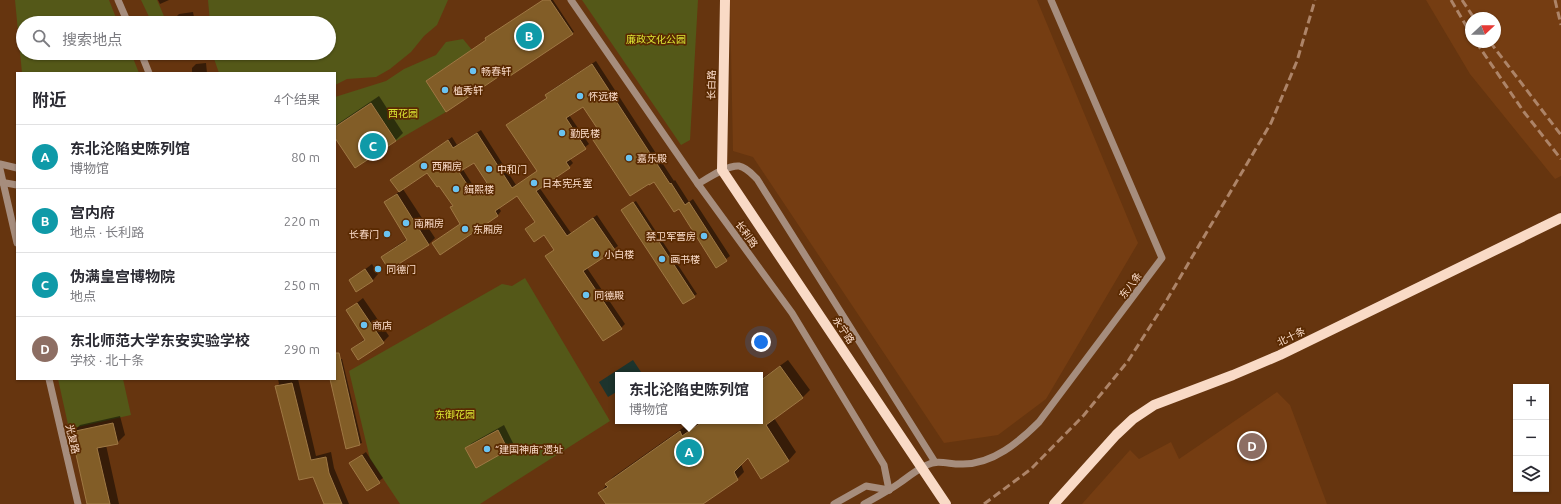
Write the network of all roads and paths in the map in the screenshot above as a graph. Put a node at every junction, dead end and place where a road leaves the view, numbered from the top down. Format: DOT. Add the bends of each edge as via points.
graph roads {
  1 [pos="118,0"];
  2 [pos="571,0"];
  3 [pos="725,0"];
  4 [pos="1051,0"];
  5 [pos="125,16"];
  6 [pos="144,60"];
  7 [pos="149,72"];
  8 [pos="0,164"];
  9 [pos="16,168"];
  10 [pos="0,169"];
  11 [pos="722,170"];
  12 [pos="1,183"];
  13 [pos="698,184"];
  14 [pos="16,186"];
  15 [pos="1561,218"];
  16 [pos="16,239"];
  17 [pos="49,380"];
  18 [pos="935,462"];
  19 [pos="889,490"];
  20 [pos="78,504"];
  21 [pos="834,504"];
  22 [pos="864,504"];
  23 [pos="946,504"];
  24 [pos="1054,504"];
  1 -- 5 [label="street"];
  2 -- 13 [label="street, 长利路"];
  3 -- 11 [label="main road, 长白路"];
  4 -- 18 [label="street, 东八条" via="1162,258 1039,422 1021,439 1000,453 981,461 964,464"];
  6 -- 7 [label="street"];
  8 -- 9 [label="street"];
  10 -- 12 [label="street"];
  11 -- 13 [label="street"];
  11 -- 18 [label="street" via="739,166 750,171 757,179"];
  11 -- 23 [label="main road, 永宁路"];
  12 -- 14 [label="street"];
  12 -- 16 [label="street"];
  13 -- 19 [label="street, 长利路" via="792,313 884,465"];
  15 -- 24 [label="main road, 北十条" via="1280,355 1154,405 1133,418"];
  17 -- 20 [label="street, 光复路"];
  18 -- 19 [label="street, 东八条" via="927,464"];
  19 -- 21 [label="street" via="866,486"];
  19 -- 22 [label="street, 东八条"];
}
